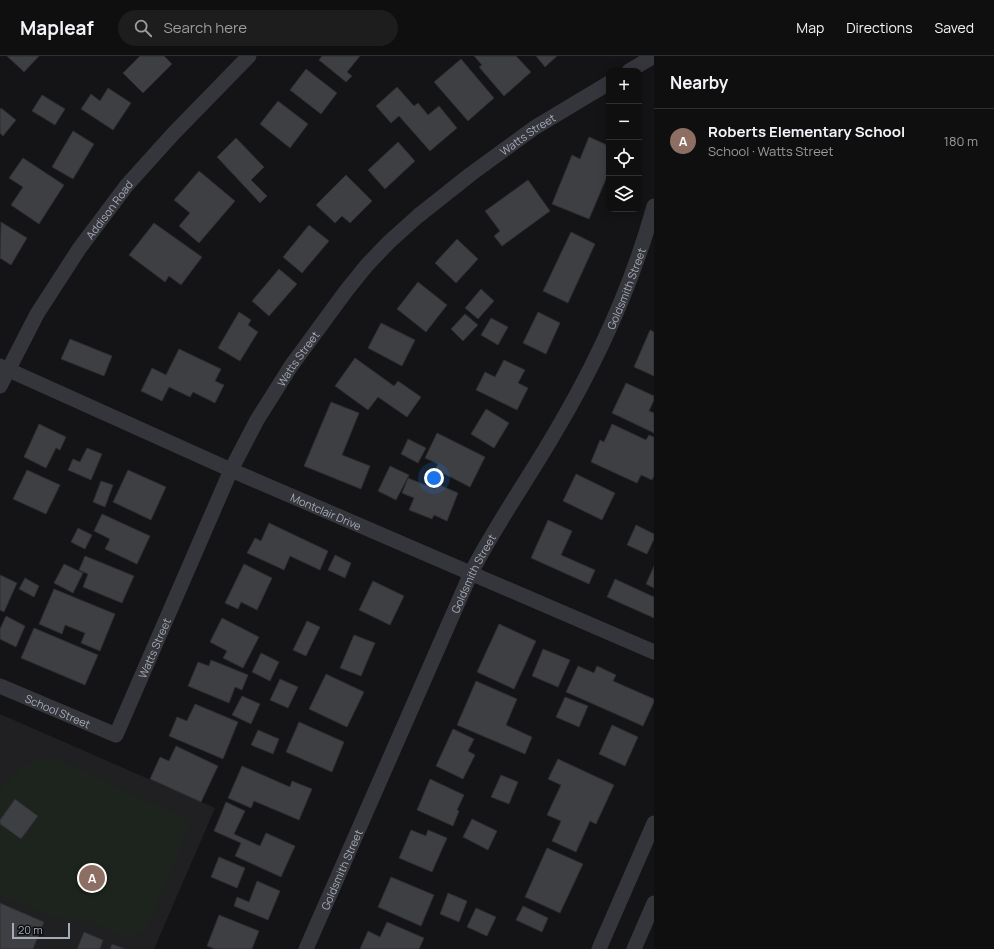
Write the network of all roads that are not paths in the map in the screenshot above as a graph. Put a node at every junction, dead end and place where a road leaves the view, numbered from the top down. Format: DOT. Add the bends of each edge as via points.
graph roads {
  1 [pos="249,56"];
  2 [pos="654,56"];
  3 [pos="634,68"];
  4 [pos="606,85"];
  5 [pos="654,206"];
  6 [pos="4,368"];
  7 [pos="0,386"];
  8 [pos="231,470"];
  9 [pos="471,573"];
  10 [pos="654,652"];
  11 [pos="0,686"];
  12 [pos="116,735"];
  13 [pos="654,823"];
  14 [pos="654,903"];
  15 [pos="306,949"];
  16 [pos="599,949"];
  17 [pos="634,949"];
  1 -- 6 [label="street, Addison Road" via="127,185 79,250"];
  2 -- 3 [label="street"];
  4 -- 8 [label="street, Watts Street" via="534,128 483,164 418,216 367,264 290,366 257,420"];
  5 -- 9 [label="street, Goldsmith Street" via="626,290 592,364 554,435"];
  6 -- 7 [label="street, Addison Road"];
  6 -- 8 [label="street, Montclair Drive"];
  8 -- 9 [label="street, Montclair Drive"];
  8 -- 12 [label="street, Watts Street"];
  9 -- 10 [label="street, Montclair Drive"];
  9 -- 15 [label="street, Goldsmith Street"];
  11 -- 12 [label="street, School Street"];
  13 -- 16 [label="street"];
  14 -- 17 [label="street"];
}
